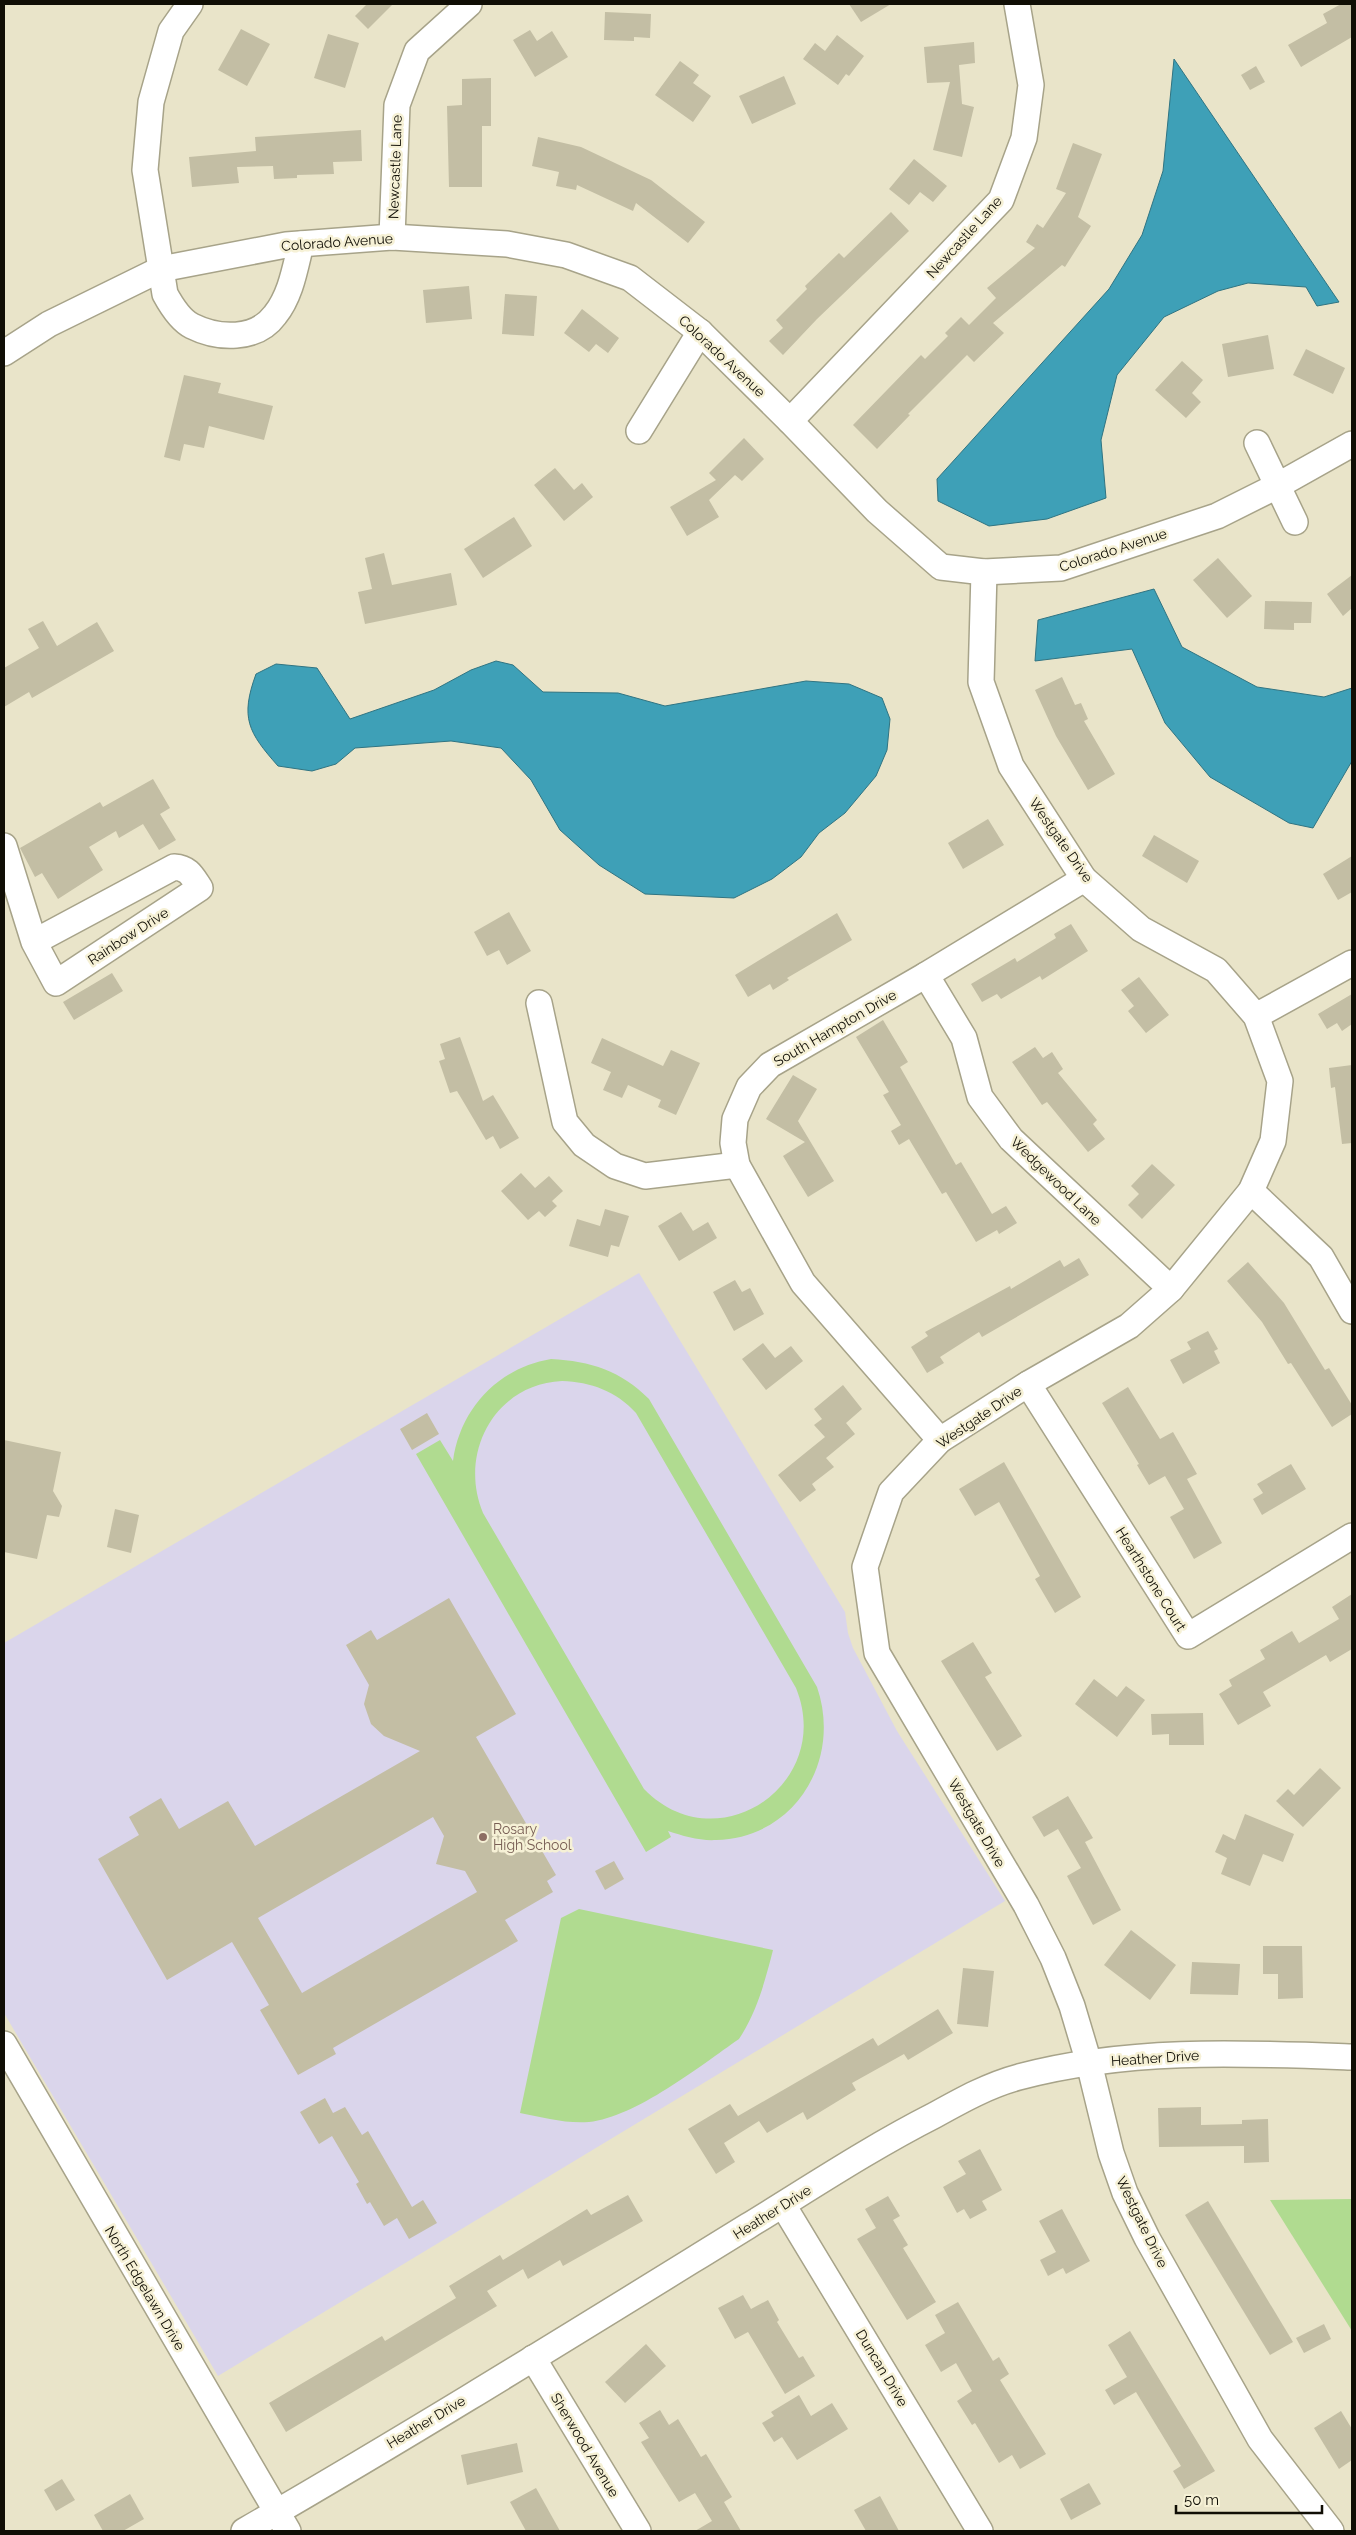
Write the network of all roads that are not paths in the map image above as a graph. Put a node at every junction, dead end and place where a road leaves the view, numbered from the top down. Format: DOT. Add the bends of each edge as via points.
graph roads {
  1 [pos="190,4"];
  2 [pos="470,4"];
  3 [pos="1017,4"];
  4 [pos="392,237"];
  5 [pos="300,244"];
  6 [pos="161,269"];
  7 [pos="700,332"];
  8 [pos="4,352"];
  9 [pos="790,420"];
  10 [pos="639,431"];
  11 [pos="1257,443"];
  12 [pos="1352,444"];
  13 [pos="1277,486"];
  14 [pos="1295,522"];
  15 [pos="984,572"];
  16 [pos="4,846"];
  17 [pos="1084,879"];
  18 [pos="34,942"];
  19 [pos="1352,962"];
  20 [pos="926,975"];
  21 [pos="539,1003"];
  22 [pos="1256,1016"];
  23 [pos="737,1165"];
  24 [pos="1251,1191"];
  25 [pos="1171,1289"];
  26 [pos="1352,1311"];
  27 [pos="1028,1384"];
  28 [pos="940,1440"];
  29 [pos="1352,1536"];
  30 [pos="4,2044"];
  31 [pos="1352,2057"];
  32 [pos="1089,2063"];
  33 [pos="784,2205"];
  34 [pos="533,2358"];
  35 [pos="282,2522"];
  36 [pos="244,2531"];
  37 [pos="638,2531"];
  38 [pos="980,2531"];
  39 [pos="1331,2531"];
  1 -- 6 [label="street" via="170,31 151,102 145,170"];
  2 -- 4 [label="street, Newcastle Lane" via="417,51 397,105"];
  3 -- 9 [label="street, Newcastle Lane" via="1031,86 1024,138 1002,200"];
  4 -- 5 [label="street, Colorado Avenue"];
  4 -- 7 [label="street, Colorado Avenue" via="507,244 566,255 630,278"];
  5 -- 6 [label="street, Colorado Avenue"];
  5 -- 6 [label="street" via="292,285 275,316 257,331 222,337 190,325 171,306 165,294"];
  6 -- 8 [label="street, Colorado Avenue" via="49,324"];
  7 -- 9 [label="street, Colorado Avenue"];
  7 -- 10 [label="street"];
  9 -- 15 [label="street, Colorado Avenue" via="877,512 941,567"];
  11 -- 13 [label="street"];
  12 -- 13 [label="street, Colorado Avenue"];
  13 -- 14 [label="street"];
  13 -- 15 [label="street, Colorado Avenue" via="1217,516 1060,568"];
  15 -- 17 [label="street, Westgate Drive" via="981,682 1011,766"];
  16 -- 18 [label="street"];
  17 -- 20 [label="street, South Hampton Drive"];
  17 -- 22 [label="street, Westgate Drive" via="1141,930 1216,970"];
  18 -- 18 [label="street, Rainbow Drive" via="174,867 190,872 200,888 56,983"];
  19 -- 22 [label="street"];
  20 -- 23 [label="street, South Hampton Drive" via="770,1065 749,1086 735,1119 733,1143"];
  20 -- 25 [label="street, Wedgewood Lane" via="964,1038 980,1097 1011,1139"];
  21 -- 23 [label="street" via="565,1122 584,1145 615,1166 645,1176"];
  22 -- 24 [label="street, Westgate Drive" via="1280,1081 1273,1141"];
  23 -- 28 [label="street, South Hampton Drive" via="802,1283"];
  24 -- 25 [label="street, Westgate Drive"];
  24 -- 26 [label="street" via="1321,1257"];
  25 -- 27 [label="street, Westgate Drive" via="1129,1326"];
  27 -- 28 [label="street, Westgate Drive"];
  27 -- 29 [label="street, Hearthstone Court" via="1188,1636"];
  28 -- 32 [label="street, Westgate Drive" via="891,1492 865,1567 877,1653 1021,1896 1072,2006"];
  30 -- 35 [label="street, North Edgelawn Drive"];
  31 -- 32 [label="street, Heather Drive" via="1229,2053"];
  32 -- 33 [label="street, Heather Drive" via="1016,2078 975,2094 903,2131"];
  32 -- 39 [label="street, Westgate Drive" via="1111,2153 1125,2193 1147,2238 1260,2439"];
  33 -- 34 [label="street, Heather Drive"];
  33 -- 38 [label="street, Duncan Drive"];
  34 -- 35 [label="street, Heather Drive"];
  34 -- 37 [label="street, Sherwood Avenue"];
  35 -- 36 [label="street, Heather Drive"];
}
